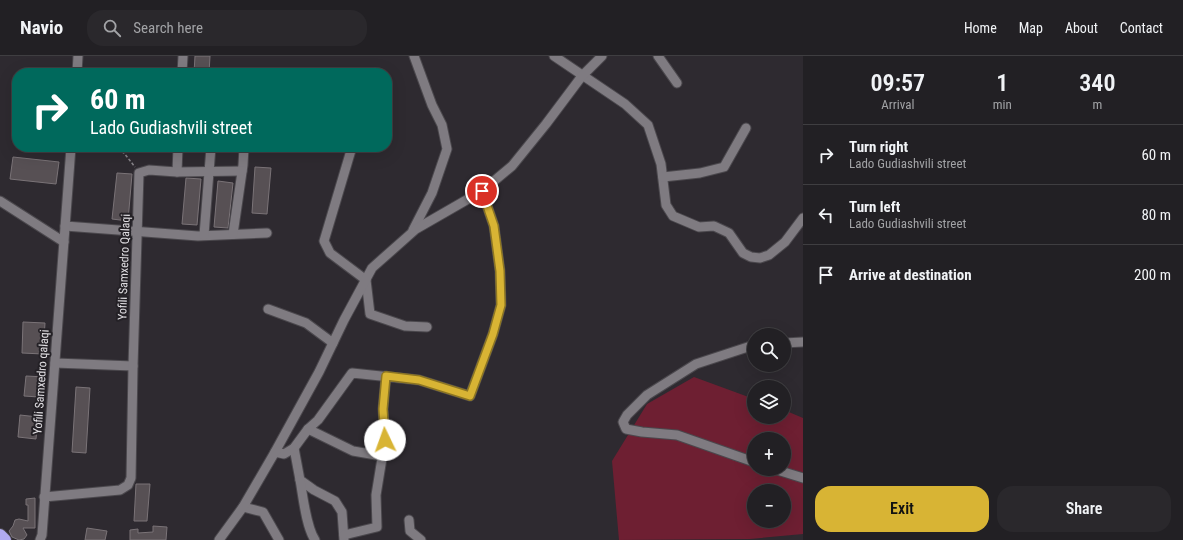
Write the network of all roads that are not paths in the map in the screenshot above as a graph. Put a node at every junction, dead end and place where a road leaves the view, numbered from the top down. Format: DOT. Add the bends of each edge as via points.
graph roads {
  1 [pos="78,56"];
  2 [pos="183,56"];
  3 [pos="414,56"];
  4 [pos="554,56"];
  5 [pos="602,56"];
  6 [pos="658,56"];
  7 [pos="77,68"];
  8 [pos="182,68"];
  9 [pos="582,76"];
  10 [pos="677,83"];
  11 [pos="746,128"];
  12 [pos="71,152"];
  13 [pos="178,152"];
  14 [pos="211,152"];
  15 [pos="244,152"];
  16 [pos="350,152"];
  17 [pos="242,171"];
  18 [pos="177,172"];
  19 [pos="209,172"];
  20 [pos="663,177"];
  21 [pos="482,191"];
  22 [pos="0,201"];
  23 [pos="803,218"];
  24 [pos="65,226"];
  25 [pos="138,231"];
  26 [pos="267,233"];
  27 [pos="234,234"];
  28 [pos="411,234"];
  29 [pos="204,235"];
  30 [pos="64,242"];
  31 [pos="366,280"];
  32 [pos="268,309"];
  33 [pos="427,327"];
  34 [pos="333,342"];
  35 [pos="803,342"];
  36 [pos="791,343"];
  37 [pos="747,347"];
  38 [pos="54,363"];
  39 [pos="133,366"];
  40 [pos="386,376"];
  41 [pos="308,429"];
  42 [pos="294,448"];
  43 [pos="275,452"];
  44 [pos="382,456"];
  45 [pos="747,460"];
  46 [pos="791,474"];
  47 [pos="803,478"];
  48 [pos="300,480"];
  49 [pos="44,497"];
  50 [pos="243,507"];
  51 [pos="409,520"];
  52 [pos="0,535"];
  53 [pos="344,537"];
  54 [pos="5,540"];
  55 [pos="40,540"];
  56 [pos="219,540"];
  57 [pos="279,540"];
  58 [pos="315,540"];
  59 [pos="421,540"];
  1 -- 7 [label="street"];
  2 -- 8 [label="street"];
  3 -- 28 [label="street" via="442,125 446,149 432,193"];
  4 -- 9 [label="street"];
  5 -- 9 [label="street"];
  6 -- 10 [label="street"];
  9 -- 20 [label="street" via="625,104 648,125 662,164"];
  9 -- 21 [label="street" via="512,166"];
  11 -- 20 [label="street" via="724,168"];
  12 -- 24 [label="street, Yofili Samxedro qalaqi"];
  13 -- 18 [label="street"];
  14 -- 19 [label="street"];
  15 -- 17 [label="street"];
  16 -- 31 [label="street" via="324,240 330,254"];
  17 -- 19 [label="street"];
  17 -- 27 [label="street"];
  18 -- 19 [label="street"];
  18 -- 25 [label="street, Yofili Samxedro Qalaqi" via="141,172"];
  19 -- 29 [label="street"];
  20 -- 23 [label="street" via="666,205 673,216 699,227 714,226 729,233 743,254 752,257 769,255 786,242"];
  21 -- 28 [label="street"];
  21 -- 40 [label="street" via="494,226 500,271 501,305 470,396 419,380"];
  22 -- 30 [label="street"];
  24 -- 25 [label="street, Yofili Samxedro qalaqi"];
  24 -- 30 [label="street, Yofili Samxedro qalaqi"];
  25 -- 29 [label="street, Yofili Samxedro qalaqi"];
  25 -- 39 [label="street, Yofili Samxedro Qalaqi"];
  26 -- 27 [label="street, Yofili Samxedro qalaqi"];
  27 -- 29 [label="street, Yofili Samxedro qalaqi"];
  28 -- 31 [label="street" via="372,268"];
  30 -- 38 [label="street, Yofili Samxedro qalaqi"];
  31 -- 33 [label="street" via="370,314 405,326"];
  31 -- 34 [label="street"];
  32 -- 34 [label="street" via="306,323"];
  34 -- 43 [label="street"];
  35 -- 36 [label="street"];
  37 -- 45 [label="street" via="696,364 647,395 623,422 626,429 677,435"];
  38 -- 39 [label="street, Yofili Samxedro Qalaqi"];
  38 -- 49 [label="street, Yofili Samxedro qalaqi"];
  39 -- 49 [label="street, Yofili Samxedro Qalaqi" via="131,478 128,485 120,490"];
  40 -- 41 [label="street" via="352,373 318,420"];
  40 -- 44 [label="street" via="383,409 385,440"];
  41 -- 42 [label="street"];
  41 -- 44 [label="street" via="353,451"];
  42 -- 43 [label="street" via="284,454"];
  42 -- 48 [label="street"];
  43 -- 50 [label="street"];
  44 -- 53 [label="street" via="376,495 377,527"];
  46 -- 47 [label="street"];
  48 -- 53 [label="street" via="335,501 342,512"];
  48 -- 58 [label="street" via="306,513"];
  49 -- 55 [label="street, Yofili Samxedro qalaqi"];
  50 -- 56 [label="street"];
  50 -- 57 [label="street" via="263,512"];
  51 -- 59 [label="street" via="410,531"];
  52 -- 54 [label="highway"];
}
